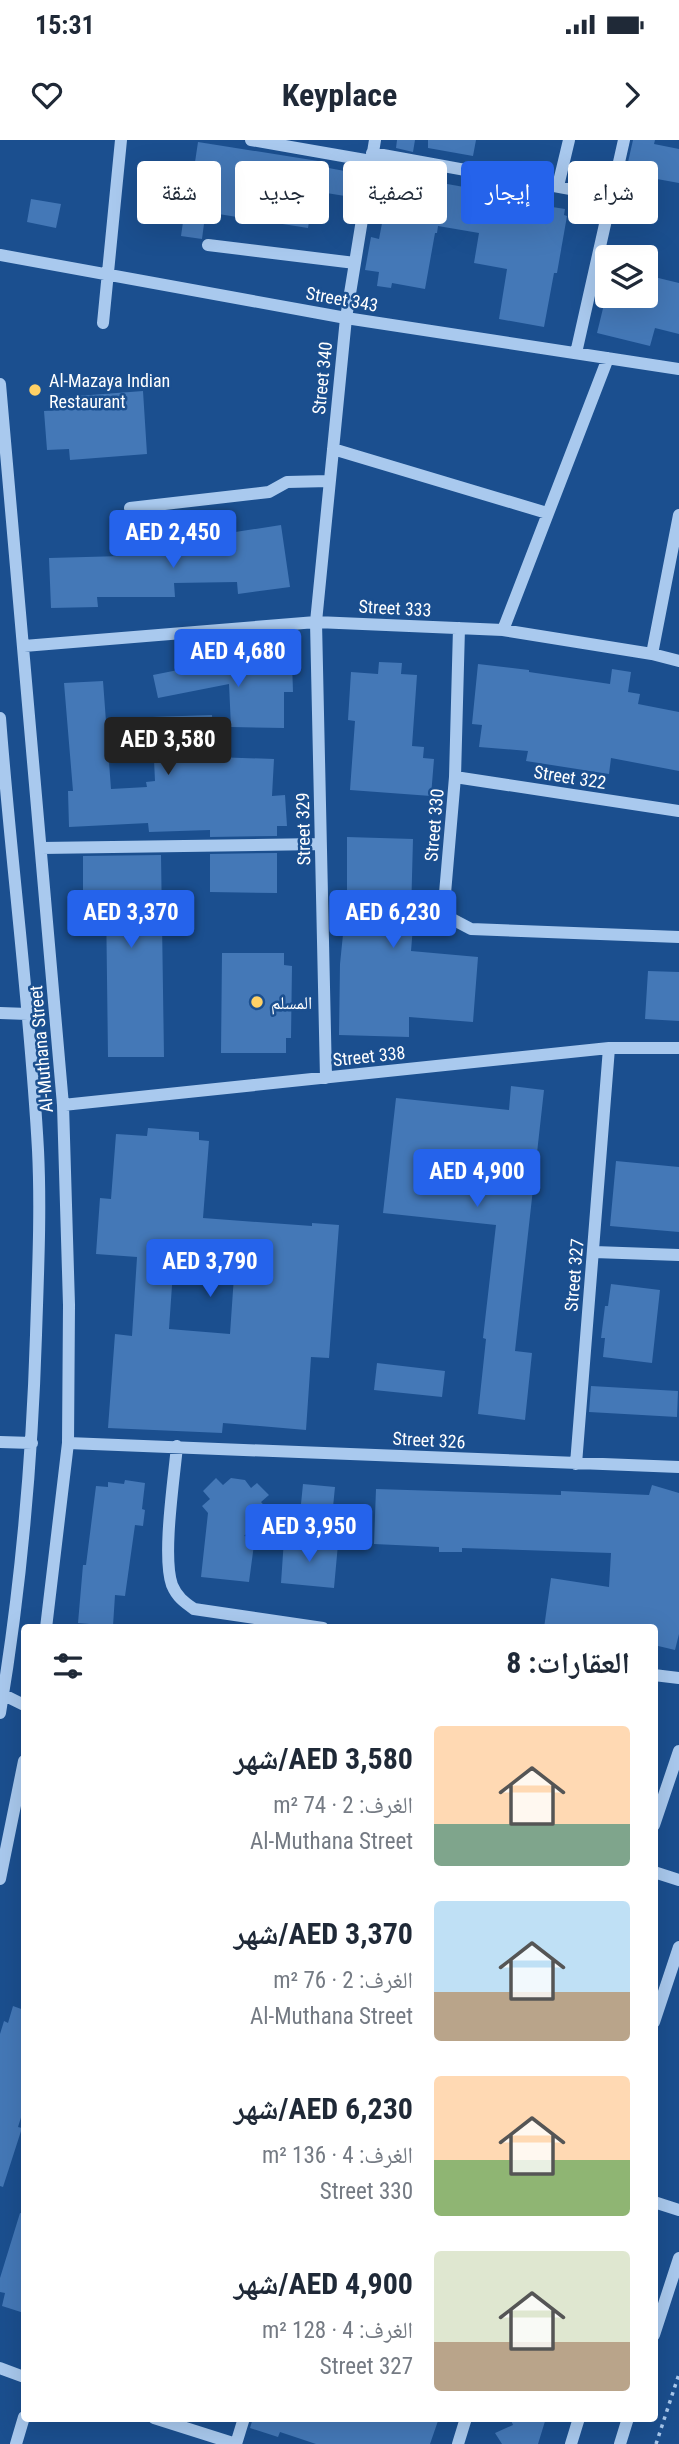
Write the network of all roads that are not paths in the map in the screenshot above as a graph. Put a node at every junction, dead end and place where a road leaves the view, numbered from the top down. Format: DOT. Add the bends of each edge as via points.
graph roads {
  1 [pos="121,140"];
  2 [pos="251,140"];
  3 [pos="569,140"];
  4 [pos="624,140"];
  5 [pos="373,151"];
  6 [pos="619,161"];
  7 [pos="558,186"];
  8 [pos="568,188"];
  9 [pos="605,224"];
  10 [pos="208,246"];
  11 [pos="0,255"];
  12 [pos="355,263"];
  13 [pos="106,275"];
  14 [pos="346,318"];
  15 [pos="103,323"];
  16 [pos="576,353"];
  17 [pos="608,358"];
  18 [pos="679,369"];
  19 [pos="0,384"];
  20 [pos="333,449"];
  21 [pos="330,481"];
  22 [pos="130,508"];
  23 [pos="547,513"];
  24 [pos="678,523"];
  25 [pos="316,622"];
  26 [pos="459,628"];
  27 [pos="503,630"];
  28 [pos="24,646"];
  29 [pos="652,653"];
  30 [pos="679,661"];
  31 [pos="0,718"];
  32 [pos="1,744"];
  33 [pos="455,777"];
  34 [pos="679,811"];
  35 [pos="320,844"];
  36 [pos="41,848"];
  37 [pos="679,937"];
  38 [pos="0,1013"];
  39 [pos="28,1014"];
  40 [pos="609,1048"];
  41 [pos="679,1048"];
  42 [pos="326,1078"];
  43 [pos="64,1105"];
  44 [pos="594,1252"];
  45 [pos="679,1255"];
  46 [pos="0,1442"];
  47 [pos="33,1443"];
  48 [pos="68,1443"];
  49 [pos="177,1446"];
  50 [pos="576,1464"];
  51 [pos="679,1467"];
  52 [pos="46,1624"];
  53 [pos="296,1624"];
  54 [pos="658,1675"];
  55 [pos="679,1678"];
  56 [pos="2,1693"];
  57 [pos="21,1703"];
  58 [pos="0,1713"];
  59 [pos="679,1751"];
  60 [pos="21,1776"];
  61 [pos="658,1813"];
  62 [pos="658,1873"];
  63 [pos="0,1879"];
  64 [pos="679,1880"];
  65 [pos="679,1947"];
  66 [pos="658,2010"];
  67 [pos="658,2203"];
  68 [pos="679,2210"];
  69 [pos="679,2258"];
  70 [pos="658,2323"];
  71 [pos="0,2368"];
  72 [pos="21,2376"];
  73 [pos="23,2422"];
  74 [pos="167,2422"];
  75 [pos="243,2422"];
  76 [pos="465,2422"];
  77 [pos="578,2422"];
  78 [pos="627,2422"];
  79 [pos="16,2444"];
  80 [pos="236,2444"];
  81 [pos="458,2444"];
  82 [pos="571,2444"];
  83 [pos="620,2444"];
  1 -- 13 [label="street"];
  2 -- 5 [label="street"];
  3 -- 7 [label="street"];
  4 -- 6 [label="street"];
  5 -- 7 [label="street"];
  5 -- 12 [label="street, Street 340"];
  7 -- 8 [label="street"];
  9 -- 16 [label="street"];
  10 -- 12 [label="street"];
  11 -- 13 [label="street, Street 343"];
  12 -- 14 [label="street, Street 340"];
  13 -- 14 [label="street, Street 343"];
  13 -- 15 [label="street"];
  14 -- 16 [label="street, Street 343"];
  14 -- 20 [label="street, Street 340"];
  16 -- 17 [label="street, Street 343"];
  17 -- 18 [label="street, Street 343"];
  17 -- 23 [label="street"];
  19 -- 28 [label="street, Al-Muthana Street"];
  20 -- 21 [label="street, Street 340"];
  20 -- 23 [label="street"];
  21 -- 22 [label="street" via="287,482 269,492"];
  21 -- 25 [label="street, Street 340"];
  23 -- 27 [label="street"];
  24 -- 29 [label="street"];
  25 -- 26 [label="street, Street 333"];
  25 -- 28 [label="street, Street 333"];
  25 -- 35 [label="street, Street 329"];
  26 -- 27 [label="street, Street 333"];
  26 -- 33 [label="street, Street 330"];
  27 -- 29 [label="street, Street 333"];
  28 -- 36 [label="street, Al-Muthana Street"];
  29 -- 30 [label="street, Street 333"];
  31 -- 32 [label="street, Al-Muthana Street"];
  32 -- 39 [label="street, Al-Muthana Street"];
  33 -- 34 [label="street, Street 322"];
  33 -- 37 [label="street, Street 330" via="444,905 452,919 471,929"];
  35 -- 36 [label="street"];
  35 -- 42 [label="street, Street 329"];
  36 -- 43 [label="street, Al-Muthana Street"];
  38 -- 39 [label="street"];
  39 -- 47 [label="street, Al-Muthana Street" via="38,1152"];
  40 -- 41 [label="street, Street 338"];
  40 -- 42 [label="street, Street 338"];
  40 -- 44 [label="street, Street 327"];
  42 -- 43 [label="street, Street 338"];
  43 -- 48 [label="street, Al-Muthana Street"];
  44 -- 45 [label="street"];
  44 -- 50 [label="street, Street 327"];
  46 -- 47 [label="street"];
  47 -- 56 [label="street, Al-Muthana Street" via="24,1550"];
  48 -- 49 [label="street, Street 326"];
  48 -- 52 [label="street, Al-Muthana Street"];
  49 -- 50 [label="street, Street 326"];
  49 -- 53 [label="street" via="168,1563 179,1598 194,1609"];
  50 -- 51 [label="street, Street 326"];
  54 -- 55 [label="street"];
  56 -- 57 [label="street"];
  56 -- 58 [label="street, Al-Muthana Street"];
  59 -- 61 [label="street"];
  60 -- 63 [label="street"];
  62 -- 64 [label="street"];
  65 -- 66 [label="street"];
  67 -- 68 [label="street"];
  69 -- 70 [label="street"];
  71 -- 72 [label="street"];
  73 -- 79 [label="street"];
  74 -- 80 [label="street"];
  75 -- 80 [label="street"];
  76 -- 81 [label="street"];
  77 -- 82 [label="street"];
  78 -- 83 [label="street"];
}
